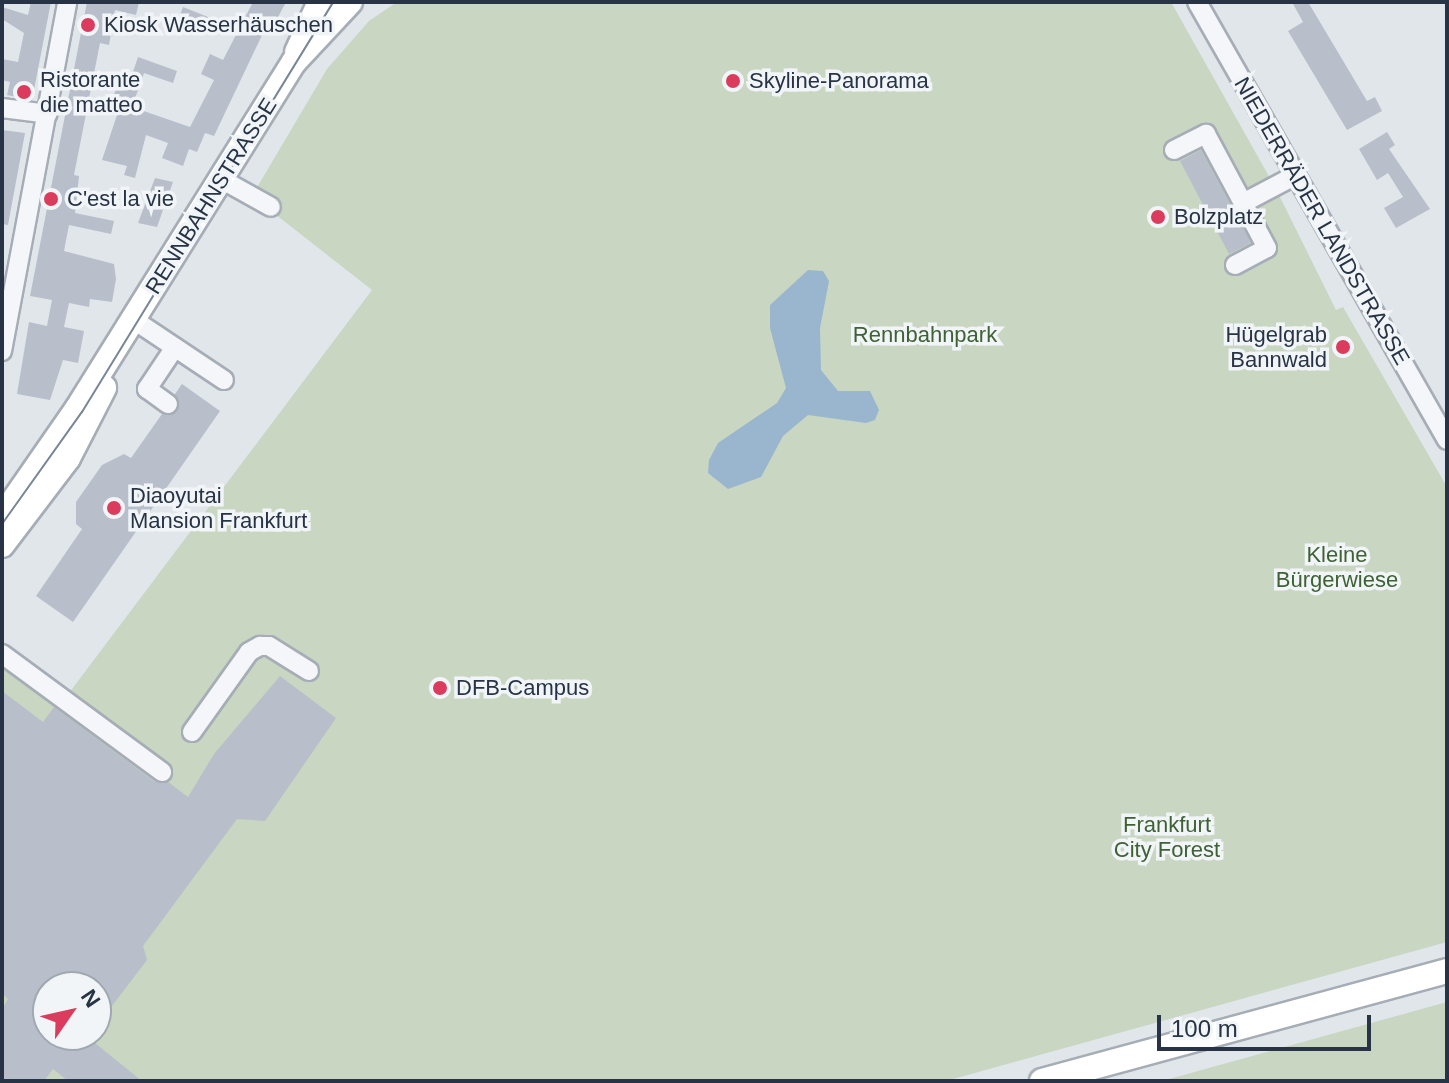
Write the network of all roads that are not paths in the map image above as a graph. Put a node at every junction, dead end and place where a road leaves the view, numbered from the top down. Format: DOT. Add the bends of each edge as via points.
graph roads {
  1 [pos="67,2"];
  2 [pos="320,2"];
  3 [pos="350,2"];
  4 [pos="1197,2"];
  5 [pos="294,62"];
  6 [pos="2,108"];
  7 [pos="48,114"];
  8 [pos="1174,150"];
  9 [pos="1296,175"];
  10 [pos="221,179"];
  11 [pos="1243,203"];
  12 [pos="271,207"];
  13 [pos="1235,265"];
  14 [pos="131,325"];
  15 [pos="175,347"];
  16 [pos="2,351"];
  17 [pos="224,380"];
  18 [pos="98,402"];
  19 [pos="168,404"];
  20 [pos="1447,440"];
  21 [pos="2,517"];
  22 [pos="2,524"];
  23 [pos="2,545"];
  24 [pos="2,654"];
  25 [pos="309,671"];
  26 [pos="192,732"];
  27 [pos="162,772"];
  28 [pos="1447,971"];
  29 [pos="1042,1081"];
  1 -- 7 [label="street"];
  2 -- 5 [label="main road, RENNBAHNSTRASSE"];
  3 -- 5 [label="main road, RENNBAHNSTRASSE"];
  4 -- 9 [label="street, NIEDERRÄDER LANDSTRASSE"];
  5 -- 10 [label="main road, RENNBAHNSTRASSE"];
  6 -- 7 [label="street"];
  7 -- 16 [label="street"];
  8 -- 11 [label="street" via="1206,134"];
  9 -- 11 [label="street"];
  9 -- 20 [label="street, NIEDERRÄDER LANDSTRASSE"];
  10 -- 12 [label="street"];
  10 -- 14 [label="main road, RENNBAHNSTRASSE"];
  11 -- 13 [label="street" via="1267,248"];
  14 -- 15 [label="street"];
  14 -- 18 [label="main road, RENNBAHNSTRASSE"];
  14 -- 21 [label="main road, RENNBAHNSTRASSE"];
  15 -- 17 [label="street"];
  15 -- 19 [label="street" via="147,389"];
  18 -- 22 [label="street" via="82,412"];
  18 -- 23 [label="main road, RENNBAHNSTRASSE" via="89,437"];
  24 -- 27 [label="street"];
  25 -- 26 [label="street" via="280,651 260,646 249,652"];
  28 -- 29 [label="main road"];
}
